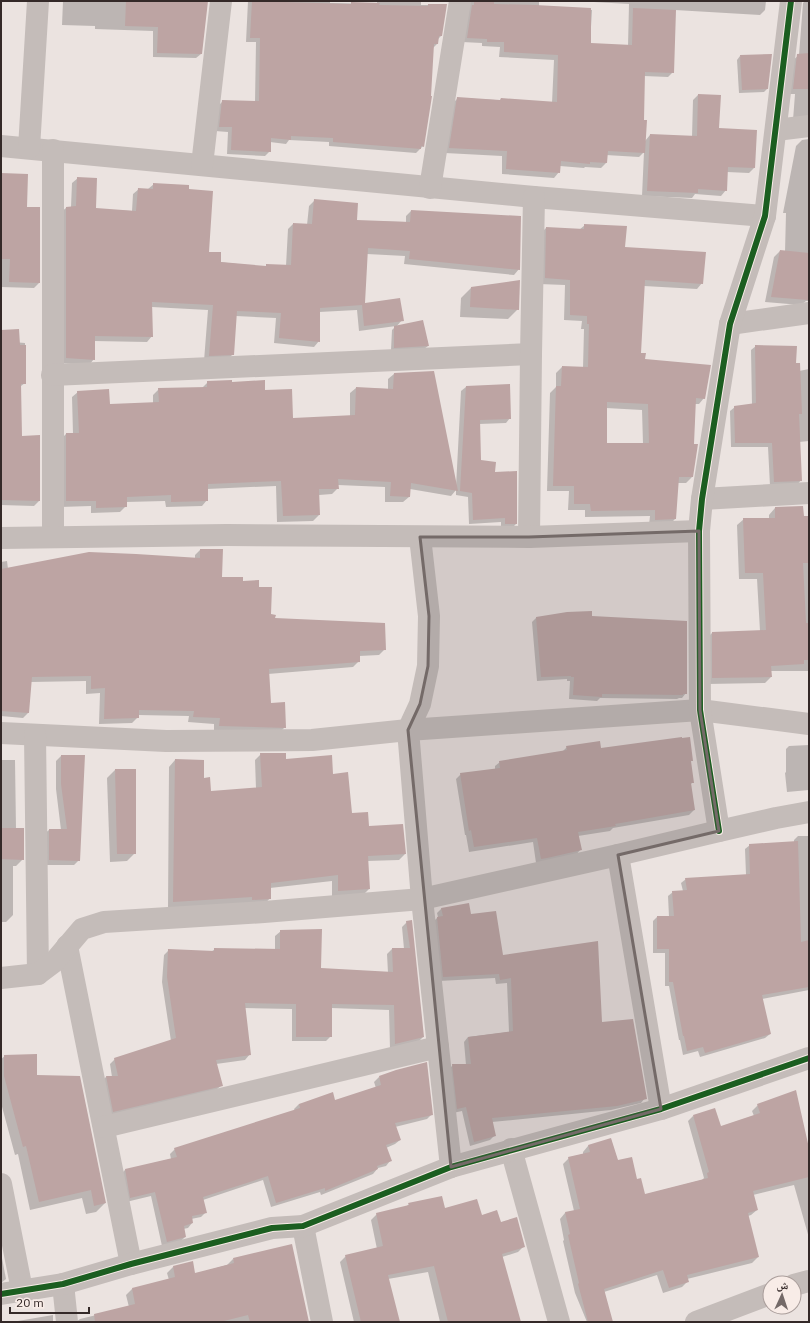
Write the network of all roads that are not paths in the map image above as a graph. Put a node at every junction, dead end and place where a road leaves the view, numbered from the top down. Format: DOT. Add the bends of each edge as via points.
graph roads {
  1 [pos="38,1"];
  2 [pos="221,1"];
  3 [pos="460,1"];
  4 [pos="791,1"];
  5 [pos="809,126"];
  6 [pos="776,130"];
  7 [pos="1,146"];
  8 [pos="29,148"];
  9 [pos="53,150"];
  10 [pos="202,165"];
  11 [pos="430,188"];
  12 [pos="534,197"];
  13 [pos="765,216"];
  14 [pos="809,313"];
  15 [pos="730,324"];
  16 [pos="531,354"];
  17 [pos="52,375"];
  18 [pos="809,493"];
  19 [pos="702,499"];
  20 [pos="699,531"];
  21 [pos="53,537"];
  22 [pos="420,537"];
  23 [pos="529,537"];
  24 [pos="1,538"];
  25 [pos="700,710"];
  26 [pos="809,724"];
  27 [pos="408,730"];
  28 [pos="1,733"];
  29 [pos="35,734"];
  30 [pos="809,812"];
  31 [pos="719,831"];
  32 [pos="618,855"];
  33 [pos="422,899"];
  34 [pos="67,946"];
  35 [pos="38,974"];
  36 [pos="1,978"];
  37 [pos="438,1047"];
  38 [pos="809,1058"];
  39 [pos="661,1109"];
  40 [pos="104,1127"];
  41 [pos="511,1149"];
  42 [pos="451,1166"];
  43 [pos="1,1184"];
  44 [pos="303,1226"];
  45 [pos="131,1264"];
  46 [pos="62,1284"];
  47 [pos="11,1292"];
  48 [pos="762,1297"];
  49 [pos="67,1322"];
  50 [pos="322,1322"];
  51 [pos="559,1322"];
  52 [pos="696,1322"];
  1 -- 8 [label="street"];
  2 -- 10 [label="street"];
  3 -- 11 [label="street"];
  4 -- 6 [label="street"];
  5 -- 6 [label="street"];
  6 -- 13 [label="street"];
  7 -- 8 [label="street"];
  8 -- 9 [label="street"];
  9 -- 10 [label="street"];
  9 -- 17 [label="street"];
  10 -- 11 [label="street"];
  11 -- 12 [label="street"];
  12 -- 13 [label="street"];
  12 -- 16 [label="street"];
  13 -- 15 [label="street"];
  14 -- 15 [label="street"];
  15 -- 19 [label="street"];
  16 -- 17 [label="street"];
  16 -- 23 [label="street"];
  17 -- 21 [label="street"];
  18 -- 19 [label="street"];
  19 -- 20 [label="street"];
  20 -- 23 [label="street"];
  20 -- 25 [label="street"];
  21 -- 22 [label="street"];
  21 -- 24 [label="street"];
  22 -- 23 [label="street"];
  22 -- 27 [label="street" via="429,616 428,666 420,704"];
  25 -- 26 [label="street"];
  25 -- 27 [label="street"];
  25 -- 31 [label="street"];
  27 -- 29 [label="street" via="312,740 166,740"];
  27 -- 33 [label="street"];
  28 -- 29 [label="street"];
  29 -- 35 [label="street"];
  30 -- 31 [label="street"];
  31 -- 32 [label="street"];
  32 -- 33 [label="street"];
  32 -- 39 [label="street"];
  33 -- 34 [label="street" via="104,922 82,929"];
  33 -- 37 [label="street"];
  34 -- 35 [label="street" via="54,962"];
  34 -- 40 [label="street"];
  35 -- 36 [label="street"];
  37 -- 40 [label="street"];
  37 -- 42 [label="street"];
  38 -- 39 [label="street"];
  39 -- 41 [label="street"];
  40 -- 45 [label="street"];
  41 -- 42 [label="street"];
  41 -- 51 [label="street"];
  42 -- 44 [label="street"];
  43 -- 47 [label="street"];
  44 -- 45 [label="street" via="272,1228"];
  44 -- 50 [label="street"];
  45 -- 46 [label="street"];
  46 -- 47 [label="street"];
  46 -- 49 [label="street"];
  48 -- 52 [label="street"];
}
